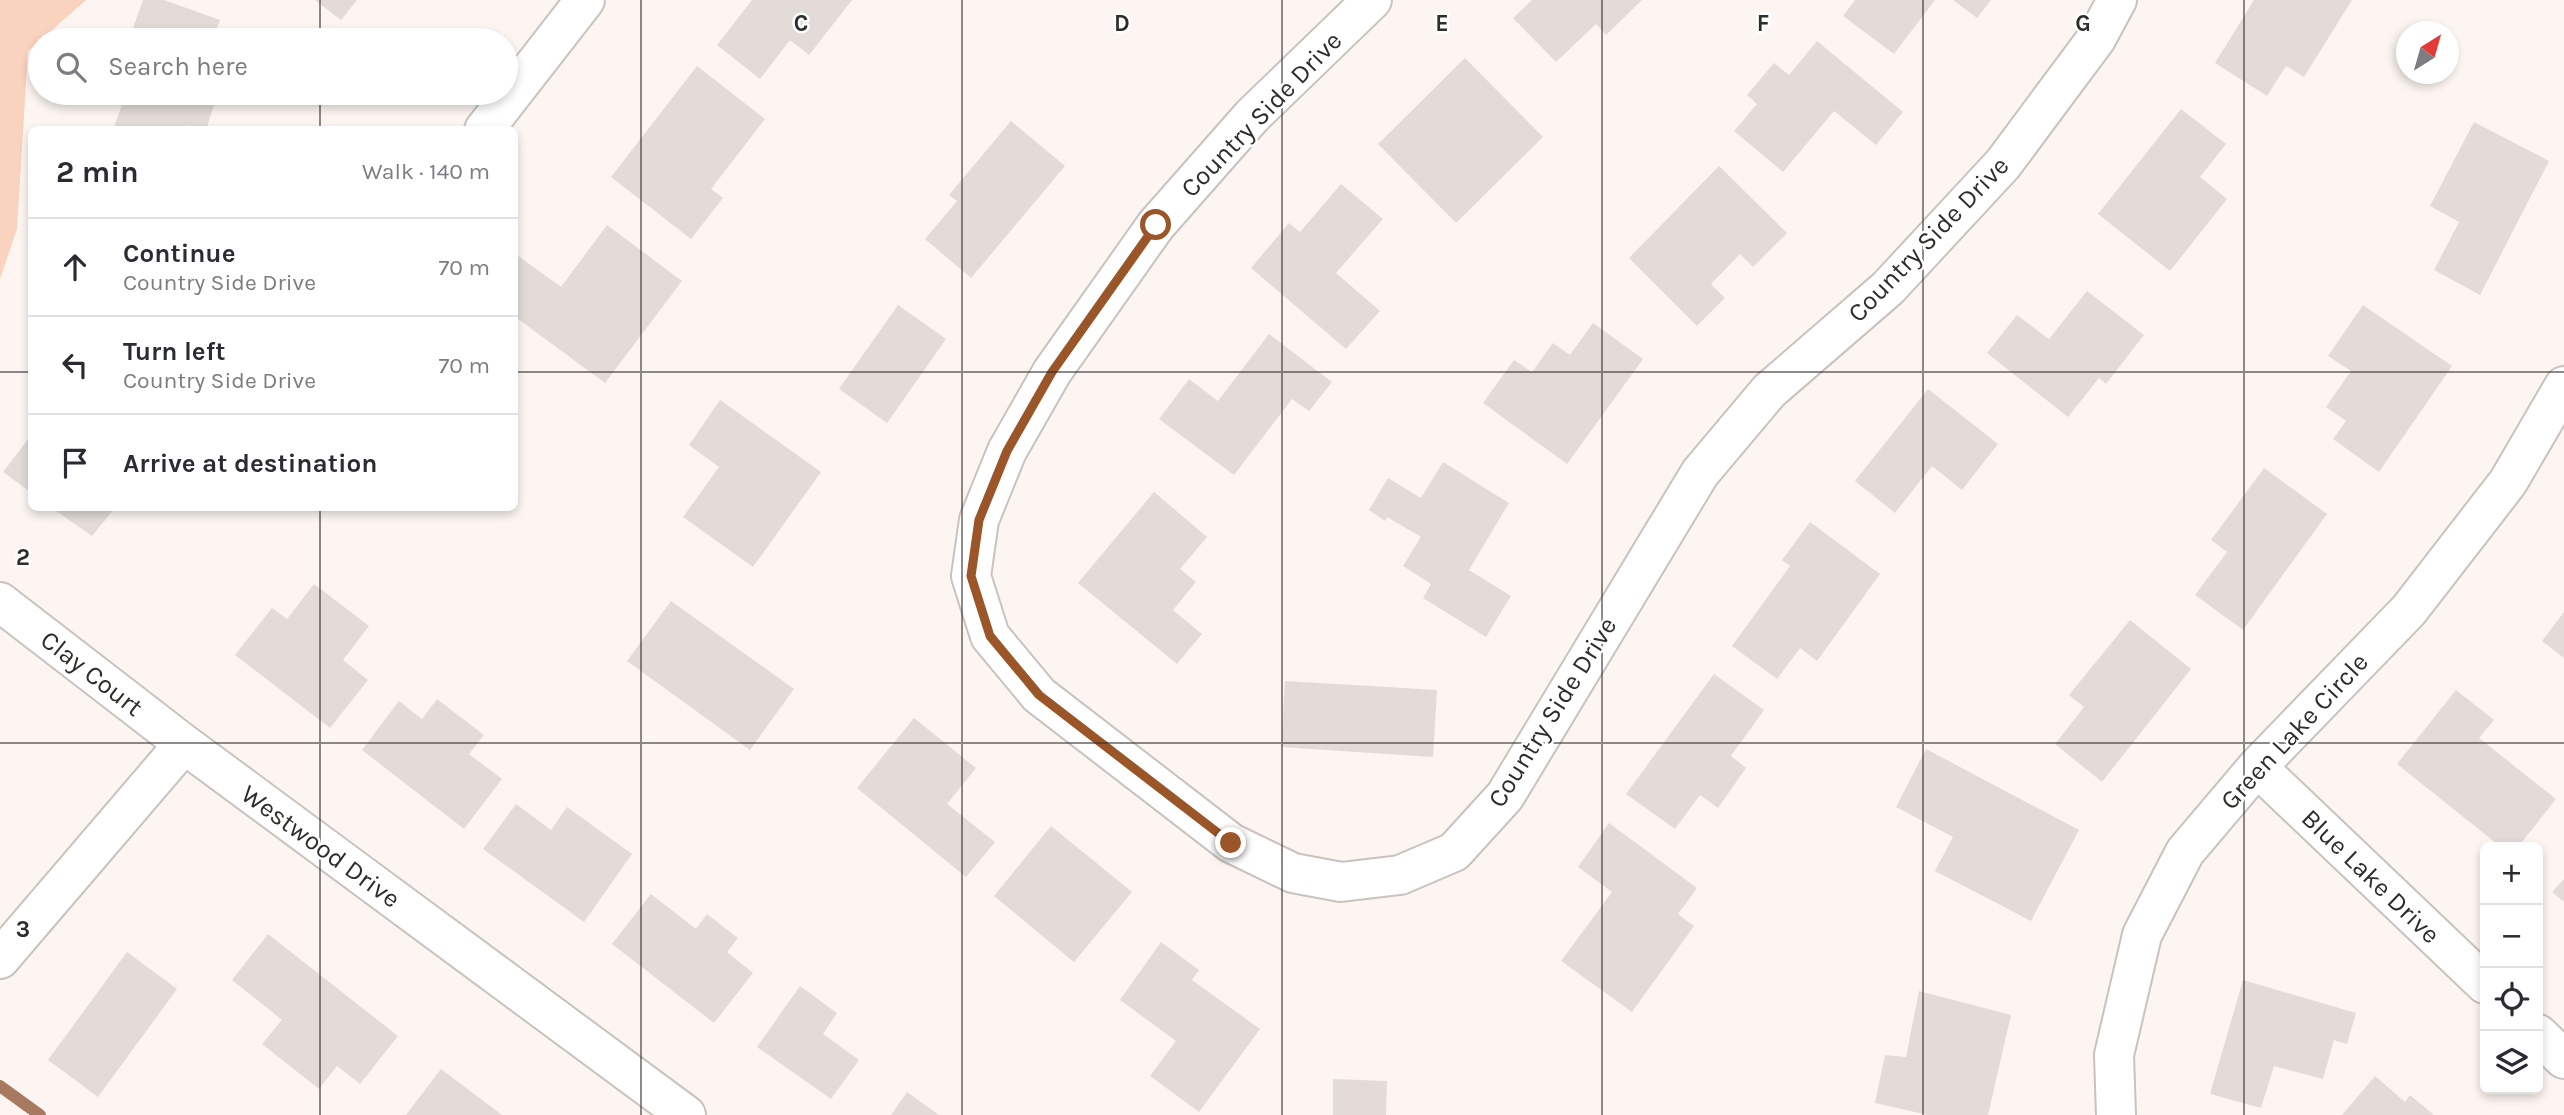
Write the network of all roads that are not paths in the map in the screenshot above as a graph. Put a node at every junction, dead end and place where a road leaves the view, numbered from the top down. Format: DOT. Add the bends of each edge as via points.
graph roads {
  1 [pos="585,0"];
  2 [pos="1372,0"];
  3 [pos="2117,0"];
  4 [pos="518,86"];
  5 [pos="503,105"];
  6 [pos="487,126"];
  7 [pos="2564,386"];
  8 [pos="0,602"];
  9 [pos="184,744"];
  10 [pos="2257,767"];
  11 [pos="0,958"];
  12 [pos="2480,979"];
  13 [pos="2543,1039"];
  14 [pos="2564,1059"];
  15 [pos="686,1115"];
  16 [pos="2116,1115"];
  1 -- 4 [label="street"];
  2 -- 3 [label="street, Country Side Drive" via="1252,116 1156,225 1052,372 1007,451 979,520 971,576 990,636 1039,695 1231,843 1293,873 1341,882 1400,875 1454,852 1505,796 1700,473 1769,391 1888,288 2003,164 2095,38"];
  5 -- 6 [label="street"];
  7 -- 10 [label="street, Green Lake Circle" via="2508,482 2409,610"];
  8 -- 9 [label="street, Clay Court"];
  9 -- 11 [label="street"];
  9 -- 15 [label="street, Westwood Drive"];
  10 -- 12 [label="street, Blue Lake Drive"];
  10 -- 16 [label="street, Green Lake Circle" via="2185,852 2142,935 2114,1055"];
  13 -- 14 [label="street"];
}
